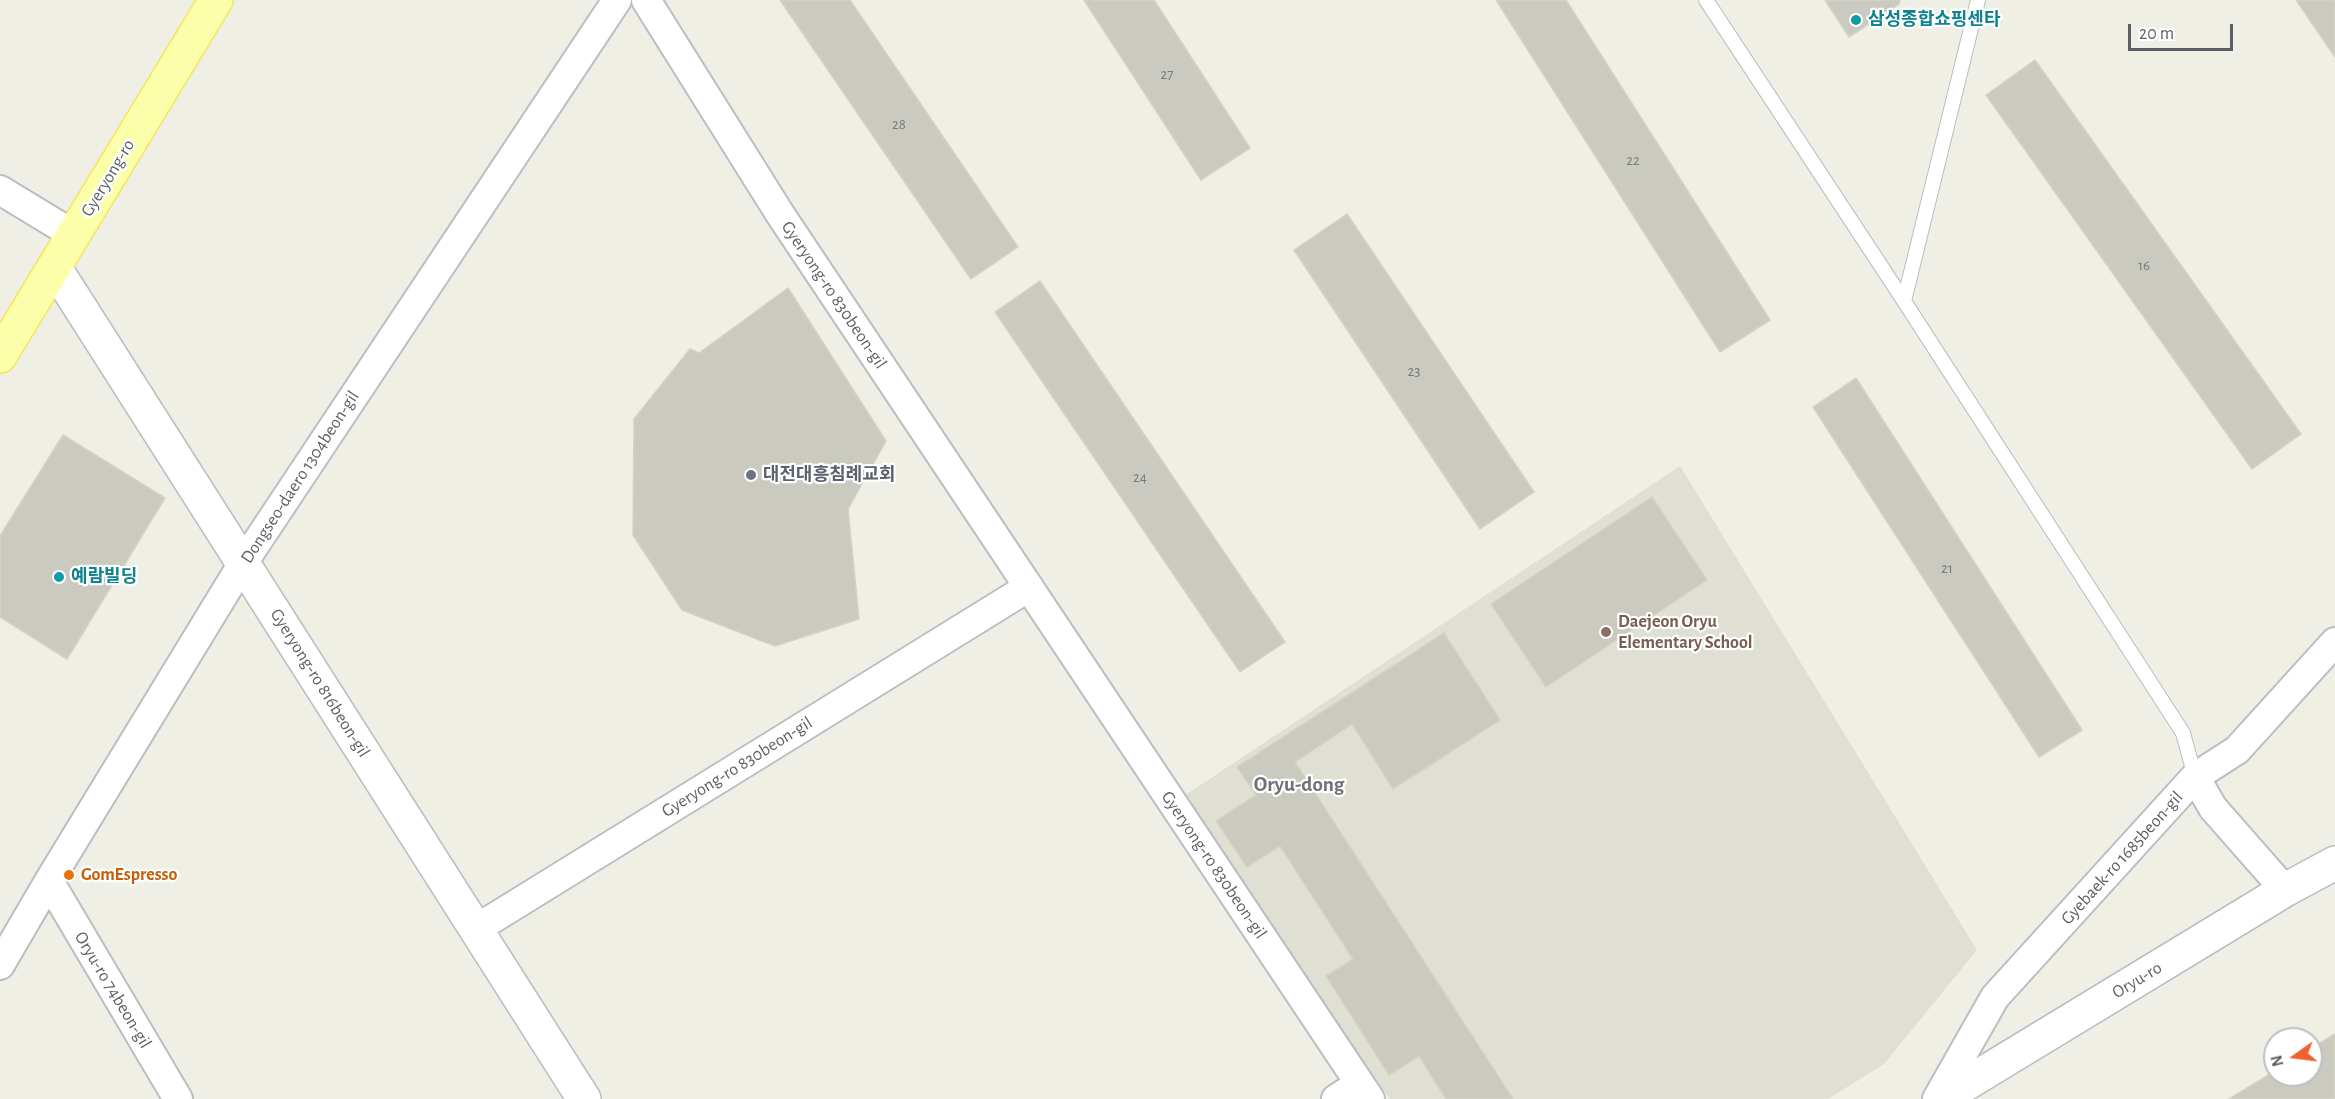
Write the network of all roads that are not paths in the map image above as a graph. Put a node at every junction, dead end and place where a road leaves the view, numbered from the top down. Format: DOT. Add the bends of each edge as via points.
graph roads {
  1 [pos="216,0"];
  2 [pos="617,0"];
  3 [pos="646,0"];
  4 [pos="1706,0"];
  5 [pos="1978,0"];
  6 [pos="0,190"];
  7 [pos="74,235"];
  8 [pos="55,268"];
  9 [pos="1904,301"];
  10 [pos="0,356"];
  11 [pos="243,563"];
  12 [pos="1029,586"];
  13 [pos="2335,642"];
  14 [pos="2195,777"];
  15 [pos="2335,863"];
  16 [pos="49,881"];
  17 [pos="2285,890"];
  18 [pos="476,929"];
  19 [pos="0,965"];
  20 [pos="1364,1091"];
  21 [pos="178,1099"];
  22 [pos="584,1099"];
  23 [pos="1336,1099"];
  24 [pos="1939,1099"];
  1 -- 7 [label="main road, Gyeryong-ro"];
  2 -- 11 [label="street, Dongseo-daero 1304beon-gil"];
  3 -- 12 [label="street, Gyeryong-ro 830beon-gil" via="780,214"];
  4 -- 9 [label="lane"];
  5 -- 9 [label="lane"];
  6 -- 7 [label="street"];
  7 -- 8 [label="main road, Gyeryong-ro"];
  8 -- 10 [label="main road, Gyeryong-ro"];
  8 -- 11 [label="street, Gyeryong-ro 816beon-gil"];
  9 -- 14 [label="lane" via="2183,733"];
  11 -- 16 [label="street, Dongseo-daero 1304beon-gil"];
  11 -- 18 [label="street, Gyeryong-ro 816beon-gil"];
  12 -- 18 [label="street, Gyeryong-ro 830beon-gil"];
  12 -- 20 [label="street, Gyeryong-ro 830beon-gil"];
  13 -- 14 [label="street, Gyebaek-ro 1685beon-gil" via="2237,750"];
  14 -- 17 [label="street" via="2213,808"];
  14 -- 24 [label="street, Gyebaek-ro 1685beon-gil" via="1995,997"];
  15 -- 17 [label="street, Oryu-ro"];
  16 -- 19 [label="street, Dongseo-daero 1304beon-gil"];
  16 -- 21 [label="street, Oryu-ro 74beon-gil"];
  17 -- 24 [label="street, Oryu-ro"];
  18 -- 22 [label="street, Gyeryong-ro 816beon-gil"];
  20 -- 23 [label="street, Gyeryong-ro 830beon-gil"];
}
